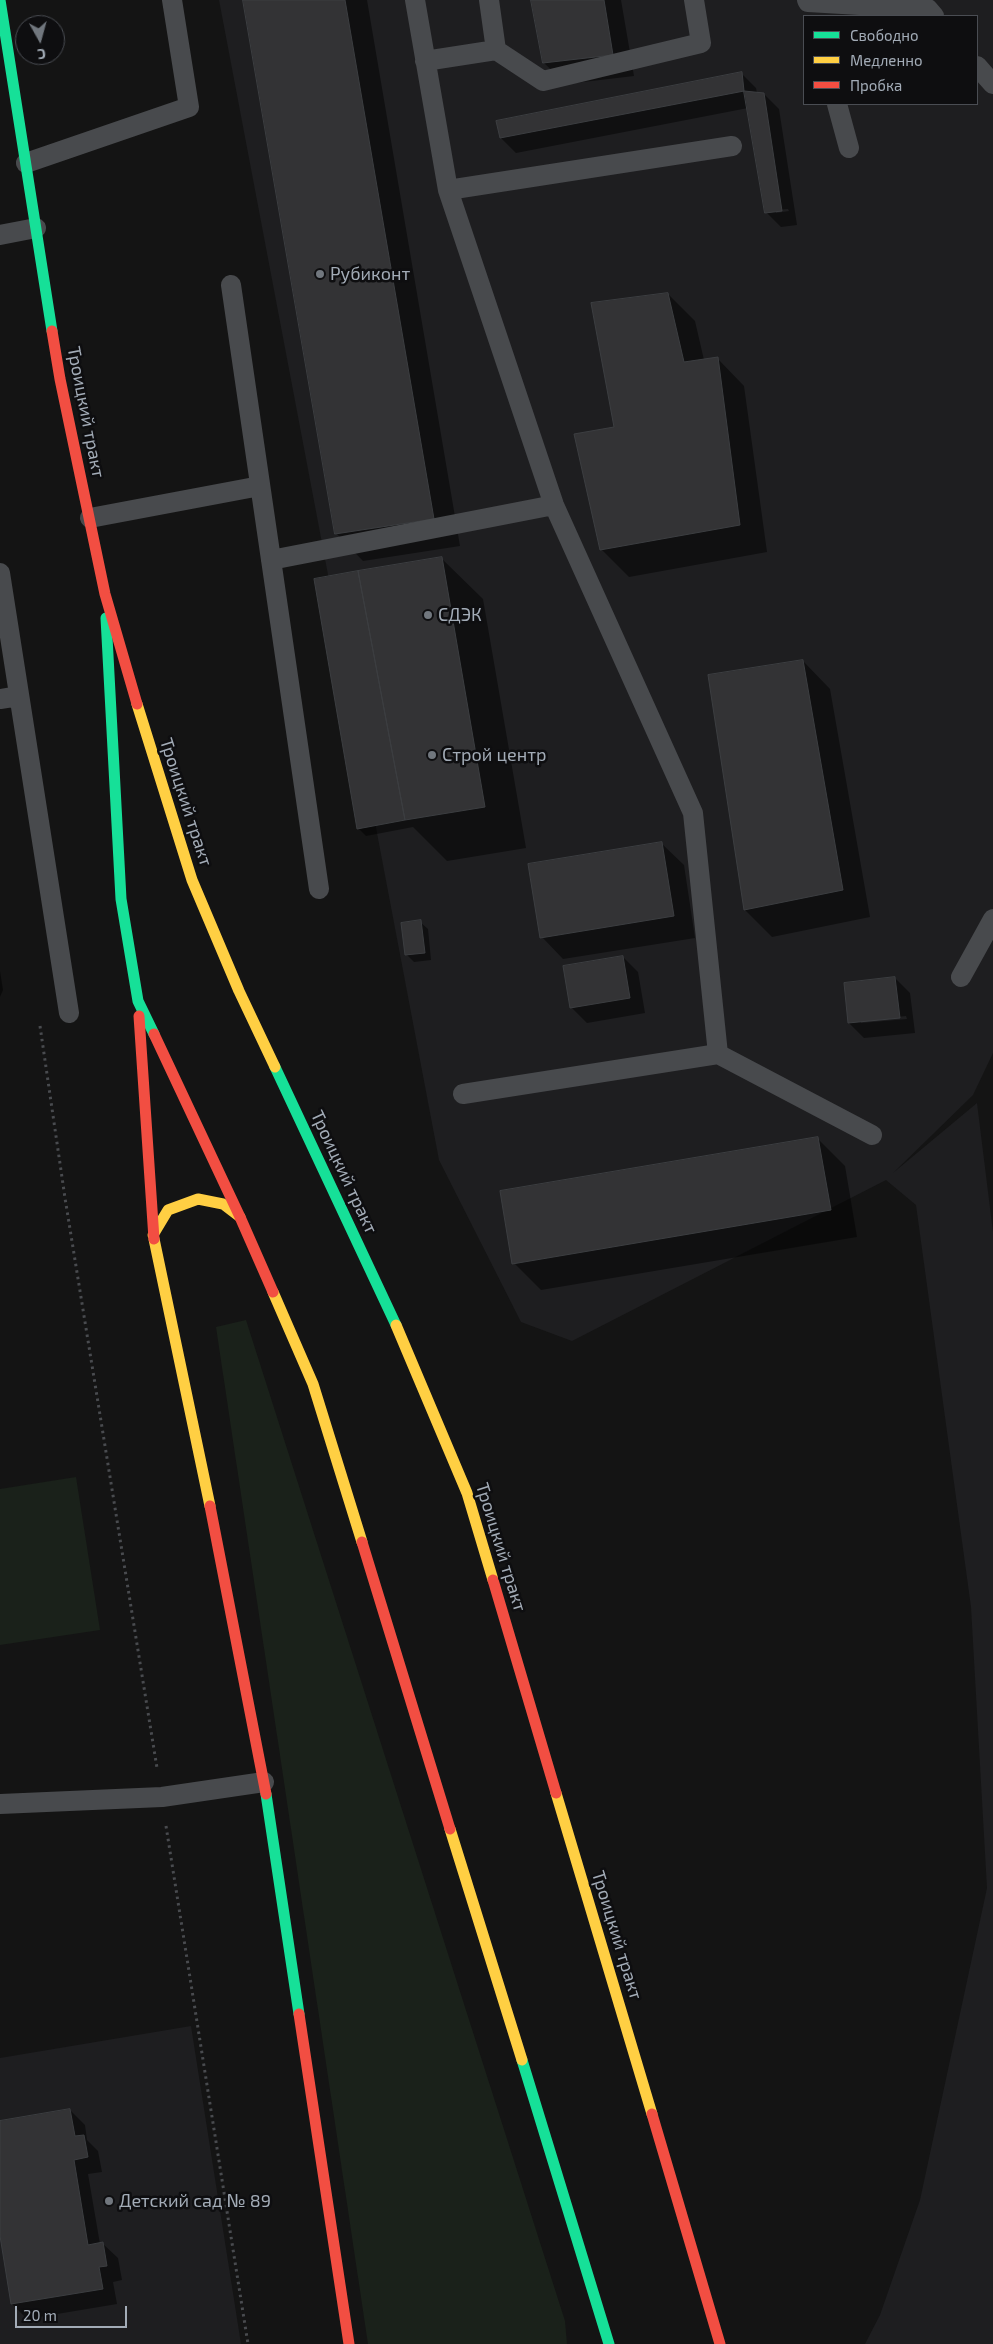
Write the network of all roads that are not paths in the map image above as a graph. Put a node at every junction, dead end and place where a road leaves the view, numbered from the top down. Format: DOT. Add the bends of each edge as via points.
graph roads {
  1 [pos="0,0"];
  2 [pos="172,0"];
  3 [pos="415,0"];
  4 [pos="488,0"];
  5 [pos="694,0"];
  6 [pos="809,6"];
  7 [pos="933,15"];
  8 [pos="496,50"];
  9 [pos="425,61"];
  10 [pos="978,67"];
  11 [pos="993,84"];
  12 [pos="837,105"];
  13 [pos="732,146"];
  14 [pos="849,148"];
  15 [pos="26,163"];
  16 [pos="448,190"];
  17 [pos="36,228"];
  18 [pos="0,235"];
  19 [pos="231,285"];
  20 [pos="260,486"];
  21 [pos="554,505"];
  22 [pos="90,518"];
  23 [pos="271,560"];
  24 [pos="0,573"];
  25 [pos="105,594"];
  26 [pos="9,698"];
  27 [pos="318,889"];
  28 [pos="993,919"];
  29 [pos="961,977"];
  30 [pos="138,1001"];
  31 [pos="69,1013"];
  32 [pos="718,1054"];
  33 [pos="464,1094"];
  34 [pos="872,1135"];
  35 [pos="240,1217"];
  36 [pos="153,1235"];
  37 [pos="264,1782"];
  38 [pos="0,1804"];
  39 [pos="349,2344"];
  40 [pos="609,2344"];
  41 [pos="720,2344"];
  1 -- 15 [label="main road, Троицкий тракт"];
  2 -- 15 [label="lane" via="189,107"];
  3 -- 9 [label="lane"];
  4 -- 8 [label="lane"];
  5 -- 8 [label="lane" via="701,43 543,81"];
  6 -- 7 [label="lane" via="928,9"];
  8 -- 9 [label="lane"];
  9 -- 16 [label="lane"];
  10 -- 11 [label="lane"];
  12 -- 14 [label="lane"];
  13 -- 16 [label="lane"];
  15 -- 17 [label="main road, Троицкий тракт"];
  16 -- 21 [label="lane"];
  17 -- 18 [label="lane"];
  17 -- 22 [label="main road, Троицкий тракт" via="60,379"];
  19 -- 20 [label="lane"];
  20 -- 22 [label="lane"];
  20 -- 23 [label="lane"];
  21 -- 23 [label="lane"];
  21 -- 32 [label="lane" via="693,813"];
  22 -- 25 [label="main road, Троицкий тракт"];
  23 -- 27 [label="lane"];
  24 -- 26 [label="lane"];
  25 -- 30 [label="main road" via="121,899"];
  25 -- 41 [label="main road, Троицкий тракт" via="192,880 239,991 395,1322 467,1493"];
  26 -- 31 [label="lane"];
  28 -- 29 [label="lane"];
  30 -- 35 [label="main road"];
  30 -- 36 [label="main road"];
  32 -- 33 [label="lane"];
  32 -- 34 [label="lane"];
  35 -- 36 [label="main road" via="224,1204 198,1199 168,1210"];
  35 -- 40 [label="main road" via="313,1384"];
  36 -- 37 [label="main road" via="226,1575"];
  37 -- 38 [label="lane" via="162,1797"];
  37 -- 39 [label="main road"];
}
